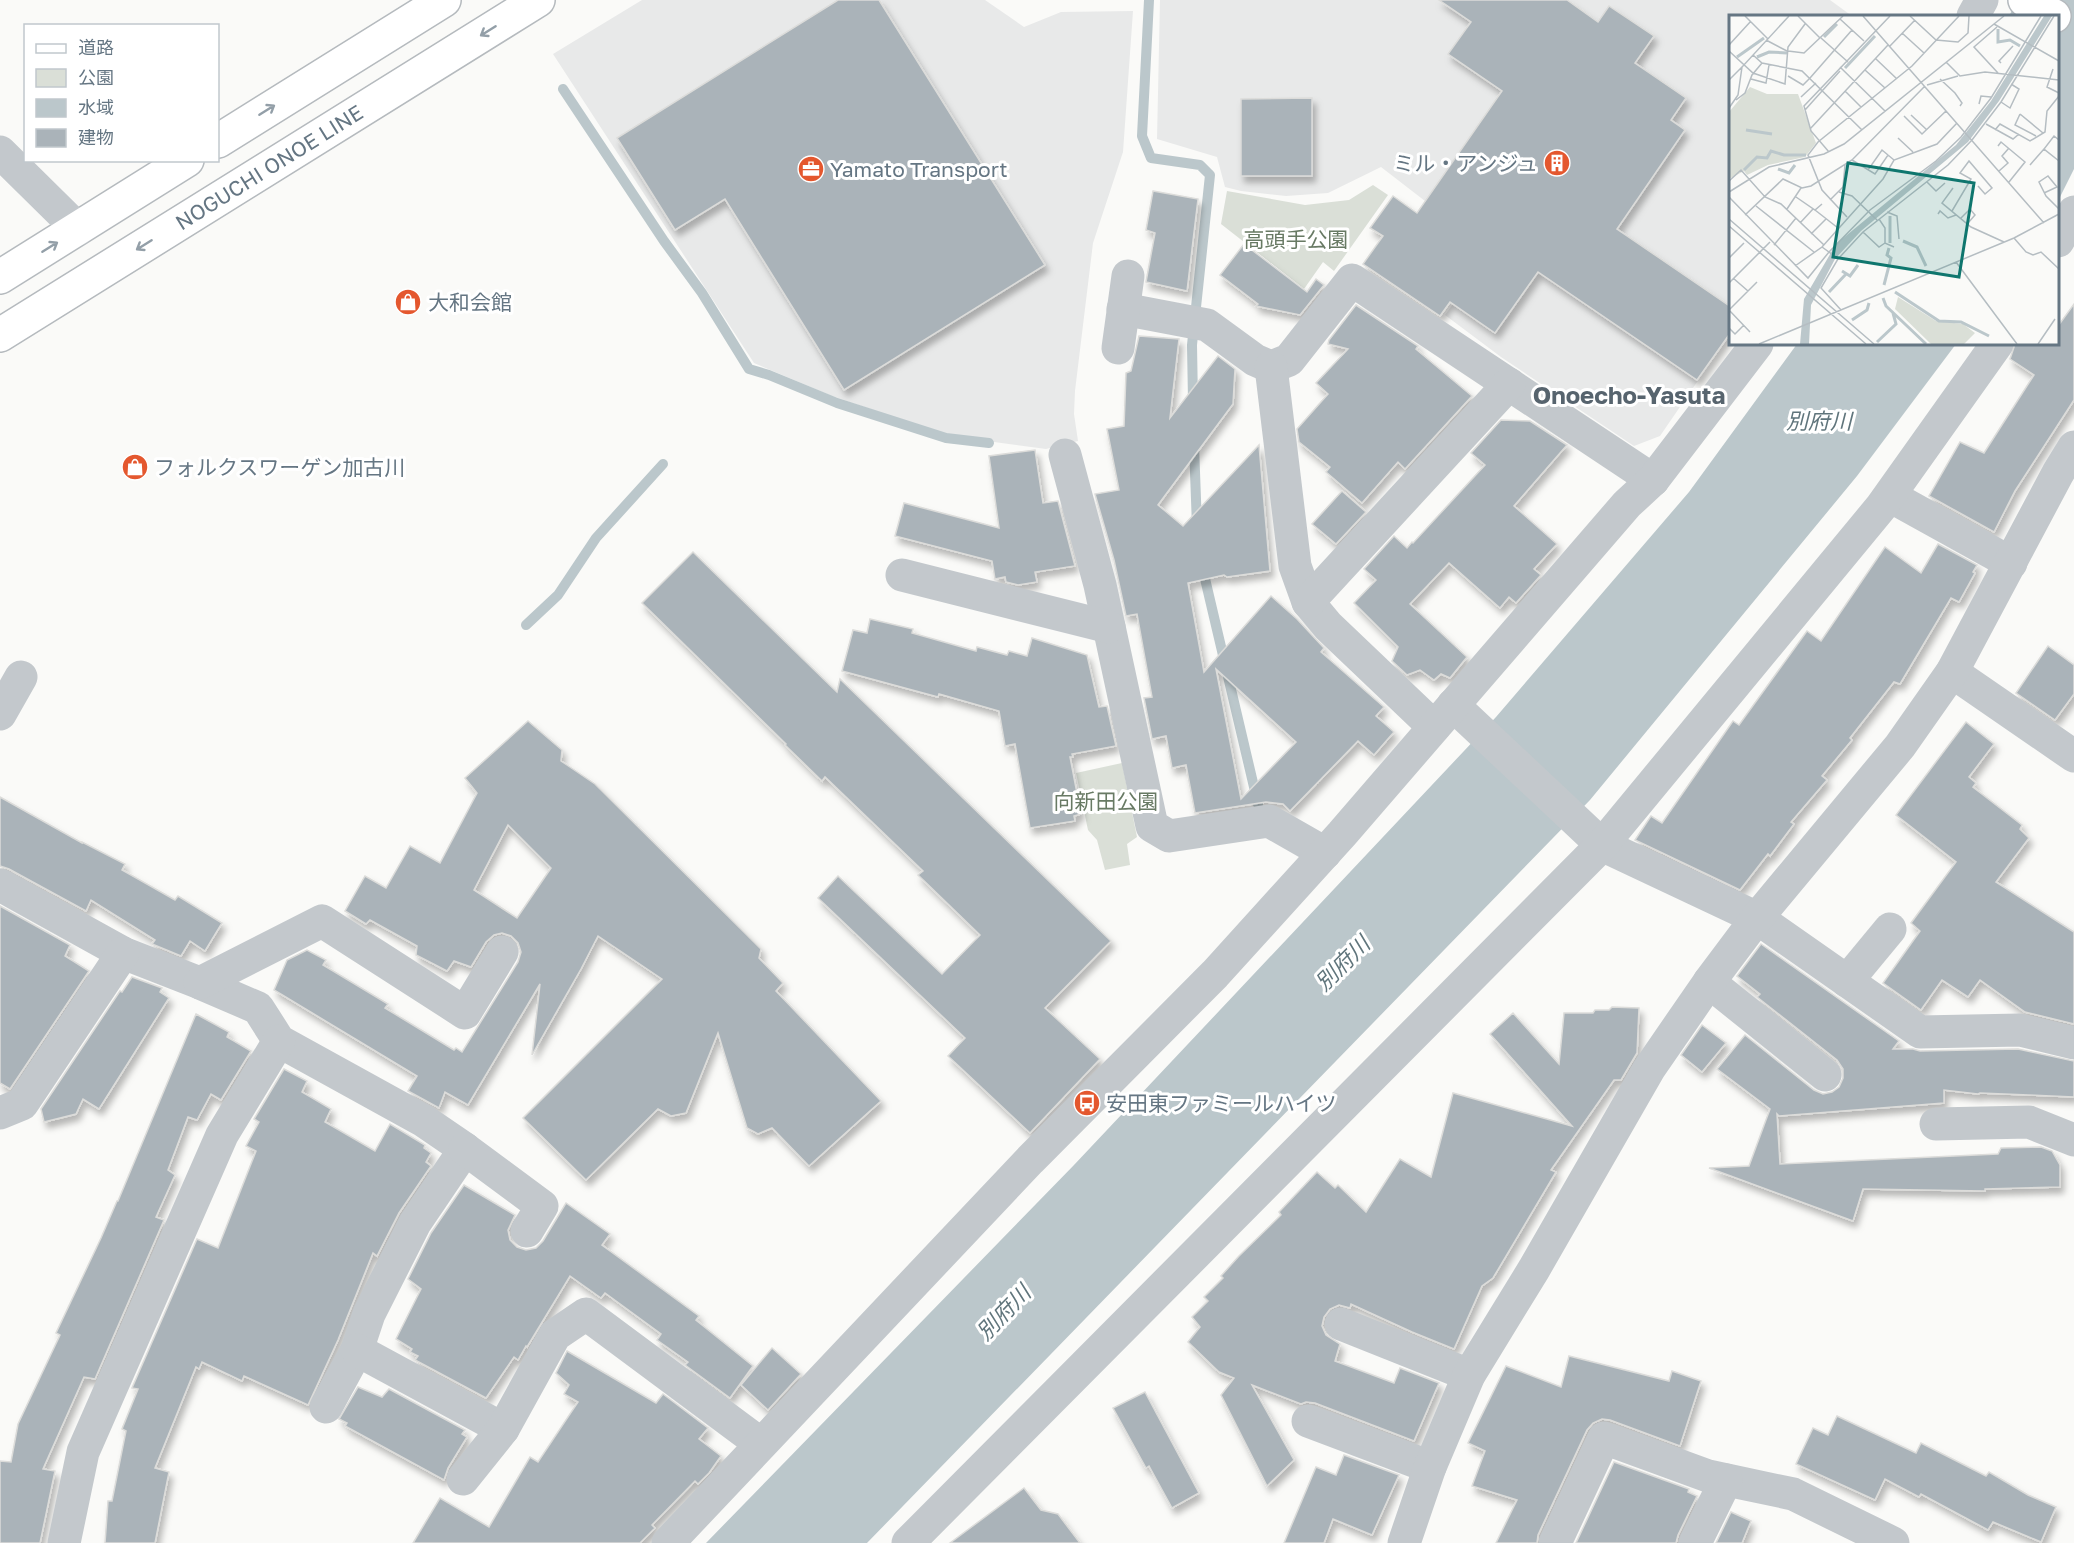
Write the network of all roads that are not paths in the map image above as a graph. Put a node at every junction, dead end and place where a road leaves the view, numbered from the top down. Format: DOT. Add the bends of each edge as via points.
graph roads {
  1 [pos="444,0"];
  2 [pos="538,0"];
  3 [pos="1982,0"];
  4 [pos="2025,0"];
  5 [pos="1974,15"];
  6 [pos="2052,15"];
  7 [pos="2059,19"];
  8 [pos="2074,27"];
  9 [pos="219,140"];
  10 [pos="0,152"];
  11 [pos="184,162"];
  12 [pos="2074,212"];
  13 [pos="78,230"];
  14 [pos="2059,239"];
  15 [pos="1128,276"];
  16 [pos="0,278"];
  17 [pos="1123,309"];
  18 [pos="0,334"];
  19 [pos="1756,345"];
  20 [pos="1996,345"];
  21 [pos="1118,348"];
  22 [pos="1271,367"];
  23 [pos="1509,384"];
  24 [pos="1065,455"];
  25 [pos="2069,467"];
  26 [pos="1653,480"];
  27 [pos="1890,496"];
  28 [pos="2011,563"];
  29 [pos="902,576"];
  30 [pos="1308,602"];
  31 [pos="1109,627"];
  32 [pos="1952,672"];
  33 [pos="21,677"];
  34 [pos="0,714"];
  35 [pos="1444,716"];
  36 [pos="2074,756"];
  37 [pos="1602,845"];
  38 [pos="1325,853"];
  39 [pos="0,885"];
  40 [pos="1757,918"];
  41 [pos="1890,929"];
  42 [pos="502,952"];
  43 [pos="123,953"];
  44 [pos="1847,981"];
  45 [pos="1709,982"];
  46 [pos="200,983"];
  47 [pos="279,1041"];
  48 [pos="2074,1043"];
  49 [pos="1825,1074"];
  50 [pos="0,1113"];
  51 [pos="1936,1124"];
  52 [pos="2074,1140"];
  53 [pos="465,1149"];
  54 [pos="527,1231"];
  55 [pos="1341,1324"];
  56 [pos="357,1350"];
  57 [pos="1469,1375"];
  58 [pos="326,1407"];
  59 [pos="1308,1421"];
  60 [pos="502,1429"];
  61 [pos="761,1444"];
  62 [pos="1430,1467"];
  63 [pos="463,1479"];
  64 [pos="1726,1480"];
  65 [pos="64,1543"];
  66 [pos="668,1543"];
  67 [pos="908,1543"];
  68 [pos="1404,1543"];
  69 [pos="1555,1543"];
  70 [pos="1695,1543"];
  71 [pos="1893,1543"];
  9 -- 1 [label="main road, one-way"];
  2 -- 18 [label="main road, NOGUCHI ONOE LINE, one-way"];
  3 -- 5 [label="street"];
  4 -- 6 [label="main road"];
  7 -- 8 [label="main road"];
  10 -- 13 [label="street"];
  11 -- 13 [label="main road"];
  12 -- 14 [label="street"];
  16 -- 13 [label="main road, one-way"];
  15 -- 17 [label="street"];
  17 -- 21 [label="street"];
  17 -- 22 [label="street" via="1193,322"];
  19 -- 26 [label="street"];
  20 -- 27 [label="street"];
  22 -- 23 [label="street" via="1289,360 1352,280"];
  22 -- 30 [label="street" via="1295,566"];
  23 -- 26 [label="street"];
  23 -- 30 [label="street"];
  24 -- 31 [label="street"];
  25 -- 28 [label="street"];
  26 -- 35 [label="street" via="1627,504"];
  27 -- 28 [label="street"];
  27 -- 37 [label="street"];
  28 -- 32 [label="street"];
  29 -- 31 [label="street"];
  30 -- 35 [label="street" via="1328,626"];
  31 -- 38 [label="street" via="1152,826 1169,836 1269,821"];
  32 -- 36 [label="street"];
  32 -- 40 [label="street" via="1900,746"];
  33 -- 34 [label="street"];
  35 -- 37 [label="street"];
  35 -- 38 [label="street"];
  37 -- 40 [label="street"];
  37 -- 67 [label="street"];
  38 -- 61 [label="street" via="1215,974 1030,1160"];
  39 -- 43 [label="street"];
  40 -- 44 [label="street"];
  40 -- 45 [label="street"];
  41 -- 44 [label="street"];
  42 -- 46 [label="street" via="465,1013 322,921"];
  43 -- 46 [label="street"];
  43 -- 50 [label="street" via="22,1104"];
  44 -- 48 [label="street" via="1920,1032 2020,1030"];
  45 -- 49 [label="street"];
  45 -- 57 [label="street" via="1649,1069"];
  46 -- 47 [label="street" via="258,1008"];
  47 -- 53 [label="street" via="424,1121"];
  47 -- 65 [label="street" via="222,1134 82,1452"];
  51 -- 52 [label="street" via="2029,1122"];
  53 -- 54 [label="street" via="542,1206"];
  53 -- 56 [label="street" via="415,1223 369,1314"];
  55 -- 57 [label="street"];
  56 -- 58 [label="street"];
  56 -- 60 [label="street"];
  57 -- 62 [label="street"];
  59 -- 62 [label="street"];
  60 -- 61 [label="street" via="555,1335 586,1314"];
  60 -- 63 [label="street"];
  61 -- 66 [label="street"];
  62 -- 68 [label="street"];
  64 -- 69 [label="street" via="1604,1437"];
  64 -- 70 [label="street"];
  64 -- 71 [label="street" via="1793,1494"];
}
